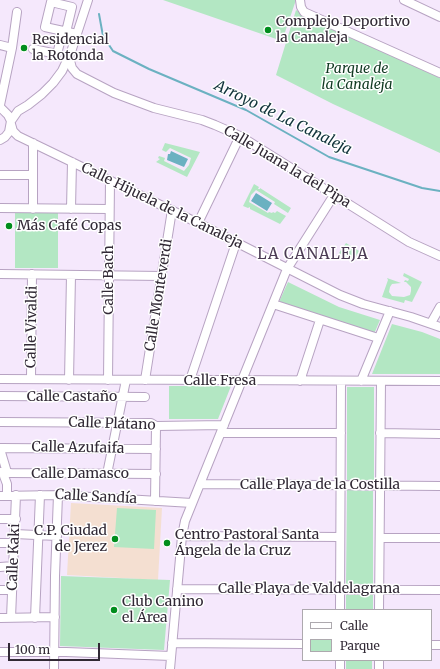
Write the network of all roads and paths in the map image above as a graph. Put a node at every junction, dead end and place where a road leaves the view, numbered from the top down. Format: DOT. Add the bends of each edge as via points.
graph roads {
  1 [pos="88,0"];
  2 [pos="300,0"];
  3 [pos="404,0"];
  4 [pos="17,12"];
  5 [pos="440,17"];
  6 [pos="77,34"];
  7 [pos="0,45"];
  8 [pos="12,48"];
  9 [pos="33,49"];
  10 [pos="69,57"];
  11 [pos="440,73"];
  12 [pos="3,78"];
  13 [pos="1,107"];
  14 [pos="18,111"];
  15 [pos="11,123"];
  16 [pos="18,136"];
  17 [pos="240,136"];
  18 [pos="2,139"];
  19 [pos="33,144"];
  20 [pos="72,162"];
  21 [pos="0,175"];
  22 [pos="33,175"];
  23 [pos="110,181"];
  24 [pos="334,196"];
  25 [pos="0,208"];
  26 [pos="33,209"];
  27 [pos="71,209"];
  28 [pos="109,209"];
  29 [pos="172,210"];
  30 [pos="198,223"];
  31 [pos="236,243"];
  32 [pos="440,256"];
  33 [pos="287,269"];
  34 [pos="0,274"];
  35 [pos="32,274"];
  36 [pos="70,275"];
  37 [pos="109,275"];
  38 [pos="162,276"];
  39 [pos="273,304"];
  40 [pos="440,307"];
  41 [pos="390,311"];
  42 [pos="320,320"];
  43 [pos="431,323"];
  44 [pos="440,327"];
  45 [pos="378,338"];
  46 [pos="0,379"];
  47 [pos="31,379"];
  48 [pos="69,380"];
  49 [pos="108,380"];
  50 [pos="126,380"];
  51 [pos="145,380"];
  52 [pos="190,380"];
  53 [pos="242,381"];
  54 [pos="300,381"];
  55 [pos="341,381"];
  56 [pos="361,381"];
  57 [pos="380,381"];
  58 [pos="440,382"];
  59 [pos="0,396"];
  60 [pos="123,397"];
  61 [pos="145,397"];
  62 [pos="0,422"];
  63 [pos="117,423"];
  64 [pos="156,426"];
  65 [pos="222,429"];
  66 [pos="341,433"];
  67 [pos="380,433"];
  68 [pos="440,434"];
  69 [pos="112,448"];
  70 [pos="0,449"];
  71 [pos="156,449"];
  72 [pos="2,472"];
  73 [pos="107,474"];
  74 [pos="156,474"];
  75 [pos="200,484"];
  76 [pos="341,485"];
  77 [pos="380,485"];
  78 [pos="440,486"];
  79 [pos="3,495"];
  80 [pos="16,495"];
  81 [pos="40,495"];
  82 [pos="58,495"];
  83 [pos="155,501"];
  84 [pos="192,503"];
  85 [pos="0,519"];
  86 [pos="16,519"];
  87 [pos="39,535"];
  88 [pos="57,536"];
  89 [pos="182,536"];
  90 [pos="340,537"];
  91 [pos="380,538"];
  92 [pos="440,538"];
  93 [pos="15,539"];
  94 [pos="0,543"];
  95 [pos="0,566"];
  96 [pos="13,566"];
  97 [pos="177,589"];
  98 [pos="340,589"];
  99 [pos="0,590"];
  100 [pos="12,590"];
  101 [pos="379,590"];
  102 [pos="440,590"];
  103 [pos="340,609"];
  104 [pos="379,609"];
  105 [pos="0,618"];
  106 [pos="11,618"];
  107 [pos="35,618"];
  108 [pos="54,618"];
  109 [pos="172,643"];
  110 [pos="302,644"];
  111 [pos="0,652"];
  112 [pos="55,652"];
  113 [pos="171,656"];
  114 [pos="54,669"];
  115 [pos="170,669"];
  1 -- 6 [label="street"];
  2 -- 11 [label="street" via="300,7 304,12"];
  3 -- 5 [label="street"];
  4 -- 8 [label="street"];
  6 -- 9 [label="street" via="65,31 57,54"];
  6 -- 10 [label="street"];
  7 -- 8 [label="street"];
  8 -- 12 [label="street"];
  10 -- 14 [label="street" via="53,83"];
  10 -- 17 [label="street, Calle Juana la del Pipa" via="72,68 78,74 114,93 154,108 202,120"];
  12 -- 13 [label="street"];
  13 -- 14 [label="street"];
  13 -- 15 [label="street"];
  14 -- 15 [label="street"];
  15 -- 16 [label="street" via="13,131"];
  15 -- 18 [label="street" via="9,132"];
  16 -- 18 [label="street"];
  16 -- 19 [label="street, Calle Hijuela de la Canaleja"];
  17 -- 24 [label="street, Calle Juana la del Pipa"];
  17 -- 30 [label="street"];
  19 -- 20 [label="street, Calle Hijuela de la Canaleja"];
  19 -- 22 [label="street"];
  20 -- 23 [label="street, Calle Hijuela de la Canaleja"];
  20 -- 27 [label="street"];
  21 -- 22 [label="street"];
  22 -- 26 [label="street"];
  23 -- 28 [label="street, Calle Bach"];
  23 -- 29 [label="street, Calle Hijuela de la Canaleja"];
  24 -- 32 [label="street, Calle Juana la del Pipa" via="409,242"];
  24 -- 33 [label="street"];
  25 -- 26 [label="street"];
  26 -- 27 [label="street"];
  27 -- 28 [label="street"];
  28 -- 37 [label="street, Calle Bach"];
  29 -- 30 [label="street, Calle Hijuela de la Canaleja"];
  29 -- 38 [label="street, Calle Monteverdi"];
  30 -- 31 [label="street, Calle Hijuela de la Canaleja"];
  31 -- 33 [label="street, Calle Hijuela de la Canaleja"];
  31 -- 52 [label="street"];
  33 -- 39 [label="street"];
  33 -- 41 [label="street, Calle Hijuela de la Canaleja" via="340,295"];
  34 -- 35 [label="street"];
  35 -- 36 [label="street"];
  35 -- 47 [label="street, Calle Vivaldi"];
  36 -- 37 [label="street"];
  36 -- 48 [label="street"];
  37 -- 38 [label="street"];
  37 -- 49 [label="street, Calle Bach"];
  38 -- 51 [label="street, Calle Monteverdi"];
  39 -- 42 [label="street"];
  39 -- 53 [label="street"];
  40 -- 43 [label="street"];
  41 -- 43 [label="street, Calle Hijuela de la Canaleja"];
  41 -- 45 [label="street"];
  42 -- 45 [label="street"];
  42 -- 54 [label="street"];
  43 -- 44 [label="street, Calle Hijuela de la Canaleja"];
  45 -- 56 [label="street"];
  46 -- 47 [label="street, Calle Fresa"];
  47 -- 48 [label="street, Calle Fresa"];
  48 -- 49 [label="street, Calle Fresa"];
  49 -- 50 [label="street, Calle Fresa"];
  50 -- 51 [label="street, Calle Fresa"];
  50 -- 60 [label="street"];
  51 -- 52 [label="street, Calle Fresa"];
  52 -- 53 [label="street, Calle Fresa"];
  53 -- 54 [label="street, Calle Fresa"];
  53 -- 65 [label="street"];
  54 -- 55 [label="street, Calle Fresa"];
  55 -- 56 [label="street, Calle Fresa"];
  55 -- 66 [label="street"];
  56 -- 57 [label="street, Calle Fresa"];
  57 -- 58 [label="street, Calle Fresa"];
  57 -- 67 [label="street"];
  59 -- 60 [label="street, Calle Castaño"];
  60 -- 61 [label="street, Calle Castaño"];
  60 -- 63 [label="street"];
  62 -- 63 [label="street, Calle Plátano"];
  63 -- 64 [label="street, Calle Plátano" via="151,423"];
  63 -- 69 [label="street"];
  64 -- 65 [label="street, Calle Plátano"];
  64 -- 71 [label="street"];
  65 -- 66 [label="street, Calle Plátano"];
  65 -- 75 [label="street"];
  66 -- 76 [label="street"];
  67 -- 68 [label="street"];
  67 -- 77 [label="street"];
  69 -- 70 [label="street, Calle Azufaifa"];
  69 -- 71 [label="street, Calle Azufaifa"];
  69 -- 73 [label="street"];
  70 -- 72 [label="street" via="6,469"];
  71 -- 74 [label="street"];
  72 -- 73 [label="street, Calle Damasco"];
  72 -- 79 [label="street" via="7,484"];
  73 -- 74 [label="street, Calle Damasco"];
  74 -- 83 [label="street"];
  75 -- 76 [label="street, Calle Playa de la Costilla"];
  75 -- 84 [label="street"];
  76 -- 77 [label="street, Calle Playa de la Costilla"];
  76 -- 90 [label="street"];
  77 -- 78 [label="street, Calle Playa de la Costilla"];
  77 -- 91 [label="street"];
  79 -- 80 [label="street, Calle Sandía"];
  80 -- 81 [label="street, Calle Sandía"];
  80 -- 86 [label="street, Calle Kaki"];
  81 -- 82 [label="street, Calle Sandía"];
  81 -- 87 [label="street"];
  82 -- 83 [label="street, Calle Sandía"];
  82 -- 88 [label="street"];
  83 -- 84 [label="street, Calle Sandía"];
  84 -- 89 [label="street"];
  85 -- 86 [label="street"];
  86 -- 93 [label="street, Calle Kaki"];
  87 -- 88 [label="street"];
  87 -- 93 [label="street"];
  87 -- 107 [label="street"];
  88 -- 108 [label="street"];
  89 -- 90 [label="street"];
  89 -- 97 [label="street"];
  90 -- 98 [label="street"];
  91 -- 92 [label="street"];
  91 -- 101 [label="street"];
  93 -- 94 [label="street"];
  93 -- 96 [label="street, Calle Kaki"];
  95 -- 96 [label="street"];
  96 -- 100 [label="street, Calle Kaki"];
  97 -- 98 [label="street, Calle Playa de Valdelagrana"];
  97 -- 109 [label="street"];
  98 -- 101 [label="street, Calle Playa de Valdelagrana"];
  98 -- 103 [label="street"];
  99 -- 100 [label="street"];
  100 -- 106 [label="street, Calle Kaki"];
  101 -- 102 [label="street, Calle Playa de Valdelagrana"];
  101 -- 104 [label="street"];
  105 -- 106 [label="street"];
  106 -- 107 [label="street"];
  107 -- 108 [label="street"];
  108 -- 112 [label="street"];
  109 -- 110 [label="street"];
  109 -- 113 [label="street"];
  111 -- 112 [label="street"];
  112 -- 113 [label="street"];
  112 -- 114 [label="street"];
  113 -- 115 [label="street"];
}
